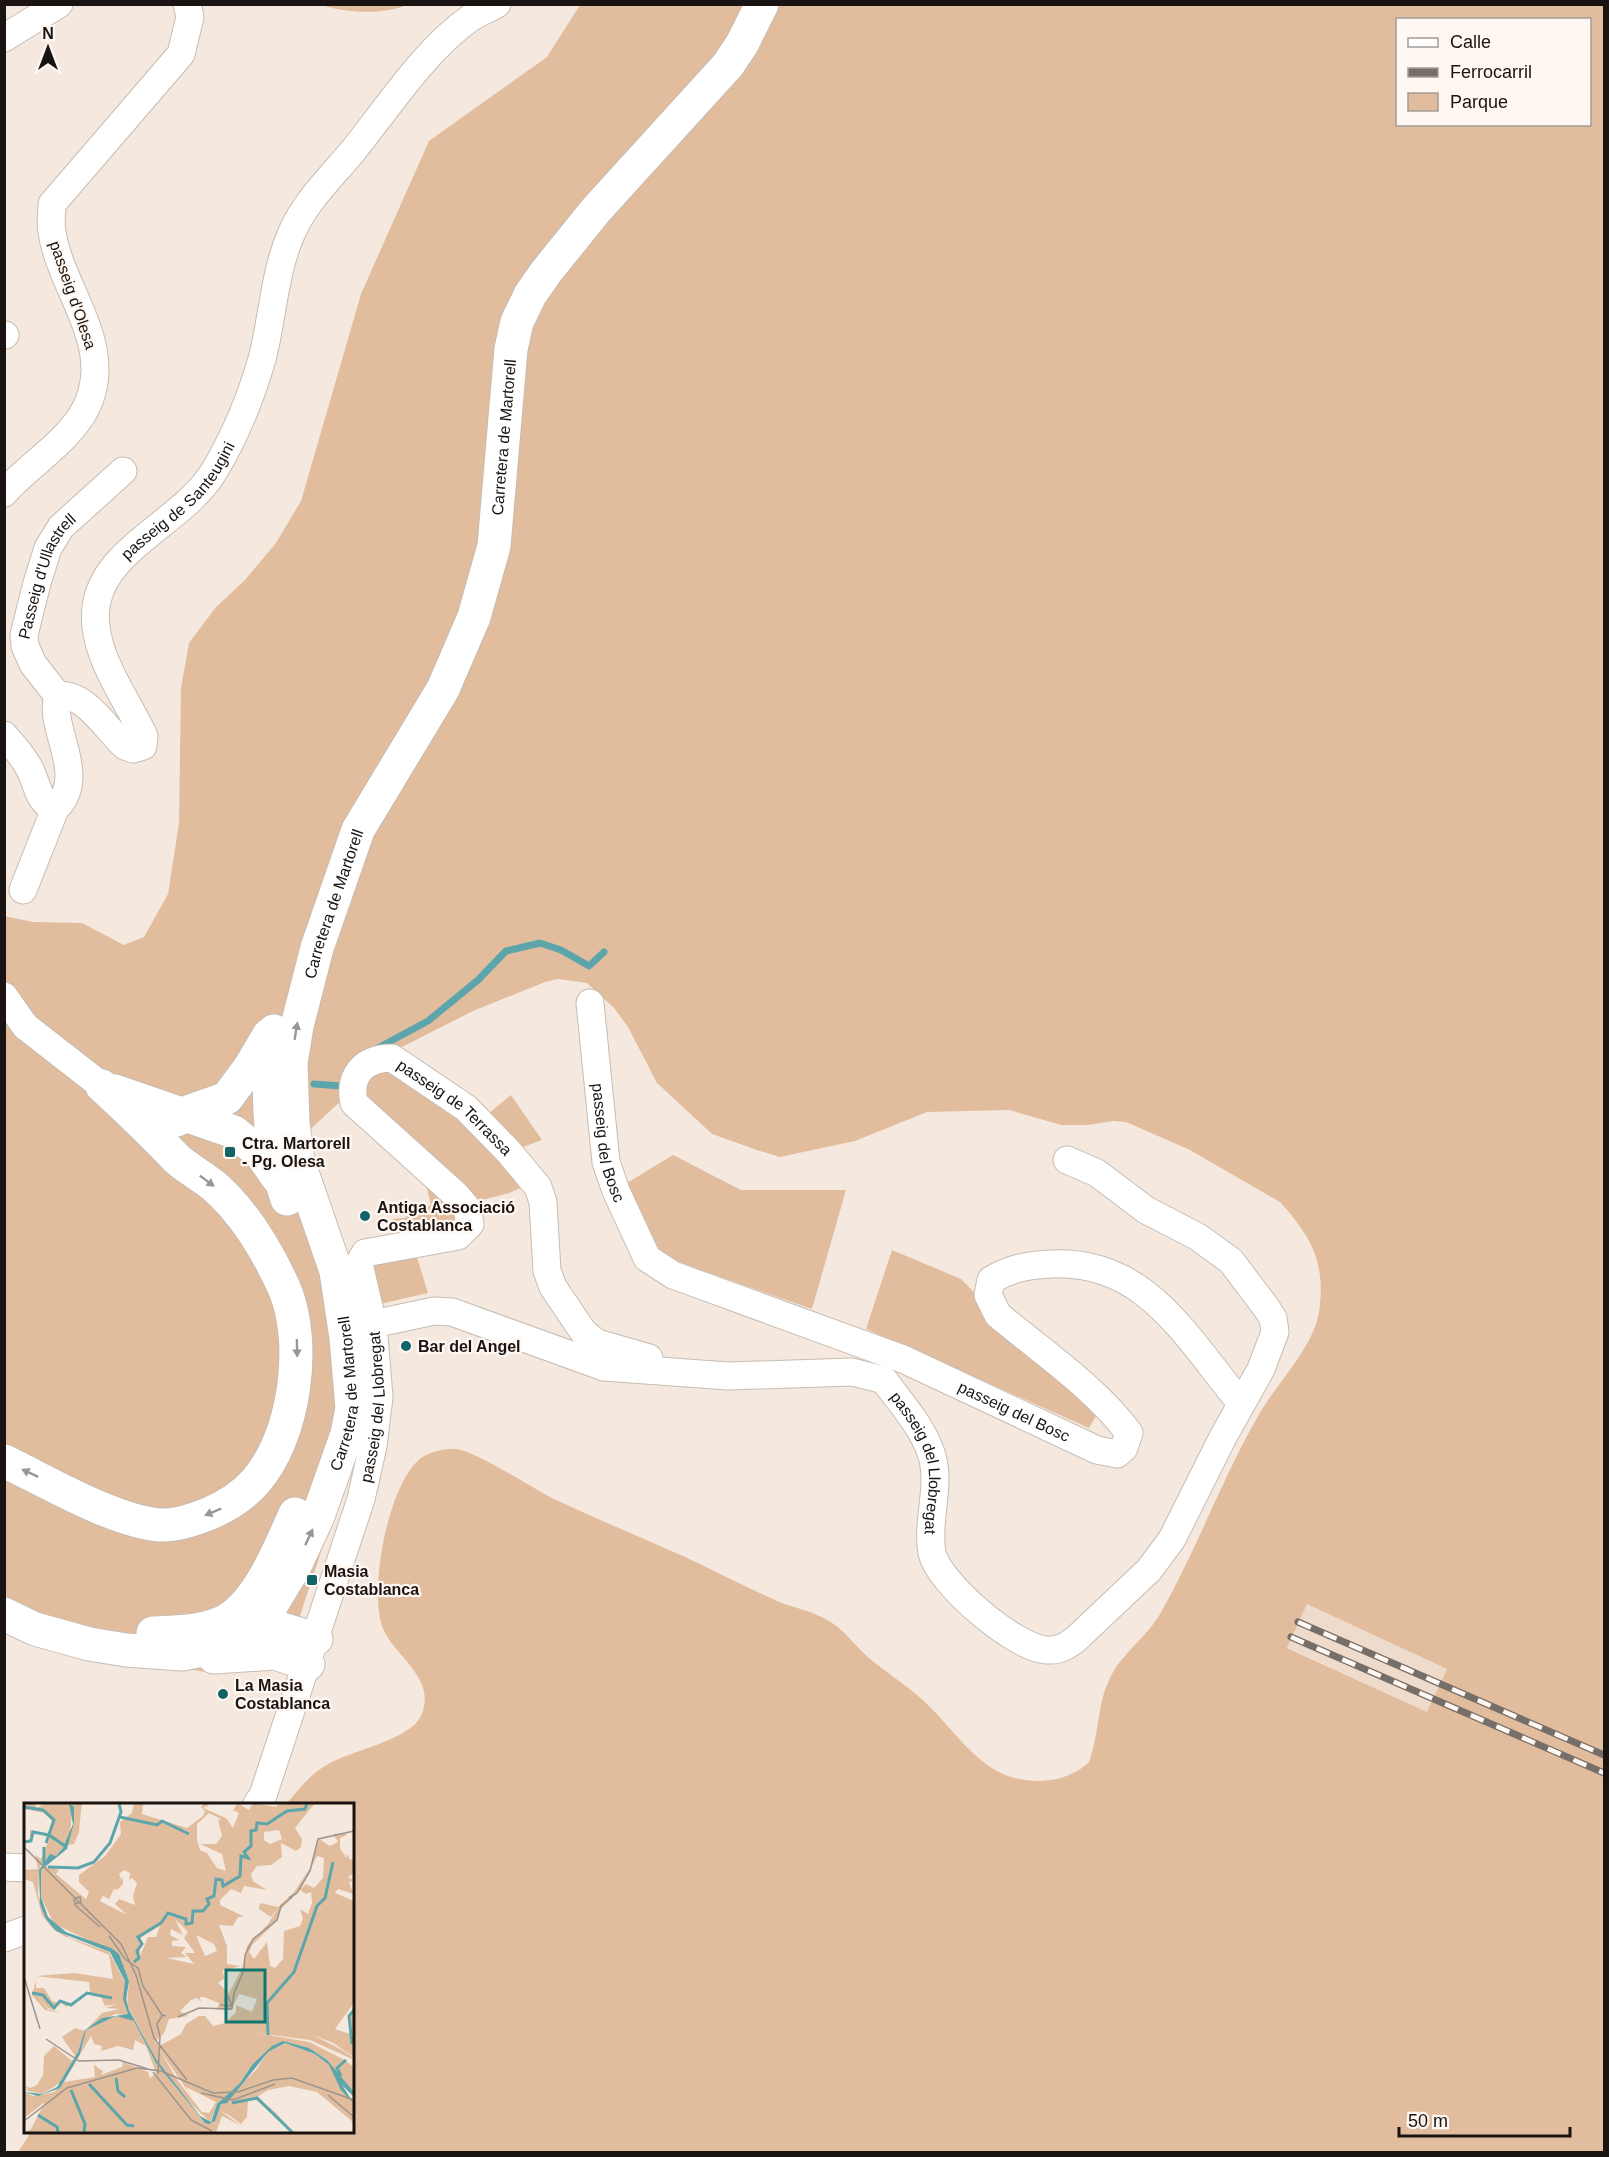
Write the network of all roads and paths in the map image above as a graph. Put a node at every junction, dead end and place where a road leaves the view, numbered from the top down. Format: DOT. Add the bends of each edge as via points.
graph roads {
  1 [pos="59,4"];
  2 [pos="187,4"];
  3 [pos="497,4"];
  4 [pos="762,4"];
  5 [pos="4,38"];
  6 [pos="123,471"];
  7 [pos="4,493"];
  8 [pos="58,696"];
  9 [pos="4,735"];
  10 [pos="55,809"];
  11 [pos="358,830"];
  12 [pos="23,890"];
  13 [pos="4,996"];
  14 [pos="590,1003"];
  15 [pos="274,1026"];
  16 [pos="291,1063"];
  17 [pos="102,1086"];
  18 [pos="227,1098"];
  19 [pos="269,1112"];
  20 [pos="182,1114"];
  21 [pos="234,1132"];
  22 [pos="164,1142"];
  23 [pos="1067,1160"];
  24 [pos="290,1173"];
  25 [pos="373,1324"];
  26 [pos="903,1359"];
  27 [pos="349,1369"];
  28 [pos="702,1374"];
  29 [pos="884,1380"];
  30 [pos="1241,1403"];
  31 [pos="4,1461"];
  32 [pos="281,1544"];
  33 [pos="4,1612"];
  34 [pos="260,1624"];
  35 [pos="192,1641"];
  36 [pos="312,1651"];
  37 [pos="275,1653"];
  38 [pos="257,1803"];
  39 [pos="4,1867"];
  40 [pos="24,1868"];
  41 [pos="24,1931"];
  42 [pos="4,1938"];
  1 -- 5 [label="street"];
  2 -- 7 [label="street, passeig d'Olesa" via="190,17 180,54 52,204 51,231 91,339 94,379 90,398 70,431"];
  3 -- 8 [label="street, passeig de Santeugini" via="469,18 441,44 292,231 276,284 262,359 241,420 215,470 179,513 120,559 105,578 97,602 101,648 144,736 142,746 125,746 78,699 68,694"];
  4 -- 11 [label="main road, Carretera de Martorell" via="728,65 596,210 530,295 517,322 511,349 494,546 474,617 443,689"];
  6 -- 8 [label="street, Passeig d'Ullastrell" via="60,527 48,548 37,583 24,635 25,646 33,664"];
  8 -- 10 [label="street" via="54,706 64,740 68,791"];
  9 -- 10 [label="street" via="28,765 39,796 46,806"];
  10 -- 12 [label="street"];
  11 -- 15 [label="main road" via="330,866 286,974"];
  16 -- 11 [label="main road, Carretera de Martorell, one-way" via="304,992"];
  13 -- 17 [label="street" via="25,1026"];
  14 -- 26 [label="street, passeig del Bosc" via="606,1162 647,1258 673,1275"];
  15 -- 18 [label="main road"];
  15 -- 19 [label="main road"];
  16 -- 19 [label="main road" via="278,1101"];
  16 -- 24 [label="main road, Carretera de Martorell"];
  17 -- 20 [label="main road"];
  17 -- 22 [label="main road"];
  18 -- 19 [label="main road"];
  18 -- 20 [label="main road"];
  19 -- 21 [label="main road"];
  19 -- 24 [label="main road" via="273,1153"];
  20 -- 21 [label="main road"];
  20 -- 22 [label="main road"];
  21 -- 24 [label="main road"];
  22 -- 31 [label="main road, one-way" via="178,1160 212,1184 242,1215 275,1272 293,1316 295,1380 280,1436 269,1460 258,1479 223,1508 196,1519 161,1525 136,1521 103,1508"];
  23 -- 30 [label="street, passeig del Llobregat" via="1098,1173 1146,1210 1198,1237 1231,1262 1249,1282 1273,1318 1275,1332 1262,1369"];
  24 -- 27 [label="main road, Carretera de Martorell" via="336,1271"];
  25 -- 28 [label="street, passeig del Llobregat" via="434,1311 452,1312 604,1367"];
  25 -- 28 [label="street, passeig de Terrassa" via="359,1264 365,1253 458,1236 470,1224 467,1208 456,1195 354,1103 354,1078 361,1067 378,1058 392,1058 466,1108 538,1187 543,1202 547,1271 553,1287 584,1333 597,1343"];
  25 -- 36 [label="street, passeig del Llobregat" via="379,1397 373,1446 361,1499"];
  26 -- 29 [label="street"];
  26 -- 30 [label="street, passeig del Bosc" via="1097,1450 1117,1454 1130,1433 1122,1422 998,1315 988,1295 991,1280 1009,1269 1074,1263 1095,1266 1139,1287 1169,1316"];
  27 -- 32 [label="main road" via="317,1461"];
  34 -- 27 [label="main road, Carretera de Martorell, one-way" via="294,1568 335,1473 352,1408"];
  28 -- 29 [label="street, passeig del Llobregat" via="852,1372"];
  29 -- 30 [label="street, passeig del Llobregat" via="932,1454 932,1553 938,1569 950,1586 987,1618 1034,1647 1046,1650 1063,1649 1076,1639 1149,1570 1172,1539"];
  32 -- 34 [label="main road" via="261,1606"];
  32 -- 35 [label="main road" via="256,1590 240,1610"];
  33 -- 35 [label="main road, Carretera de Martorell" via="35,1629 89,1644"];
  34 -- 35 [label="main road, Carretera de Martorell" via="224,1646"];
  34 -- 36 [label="main road"];
  34 -- 37 [label="main road" via="267,1645"];
  35 -- 37 [label="main road" via="222,1658"];
  36 -- 37 [label="main road"];
  36 -- 38 [label="street, passeig del Llobregat" via="263,1795"];
  39 -- 40 [label="street"];
  41 -- 42 [label="street"];
}
